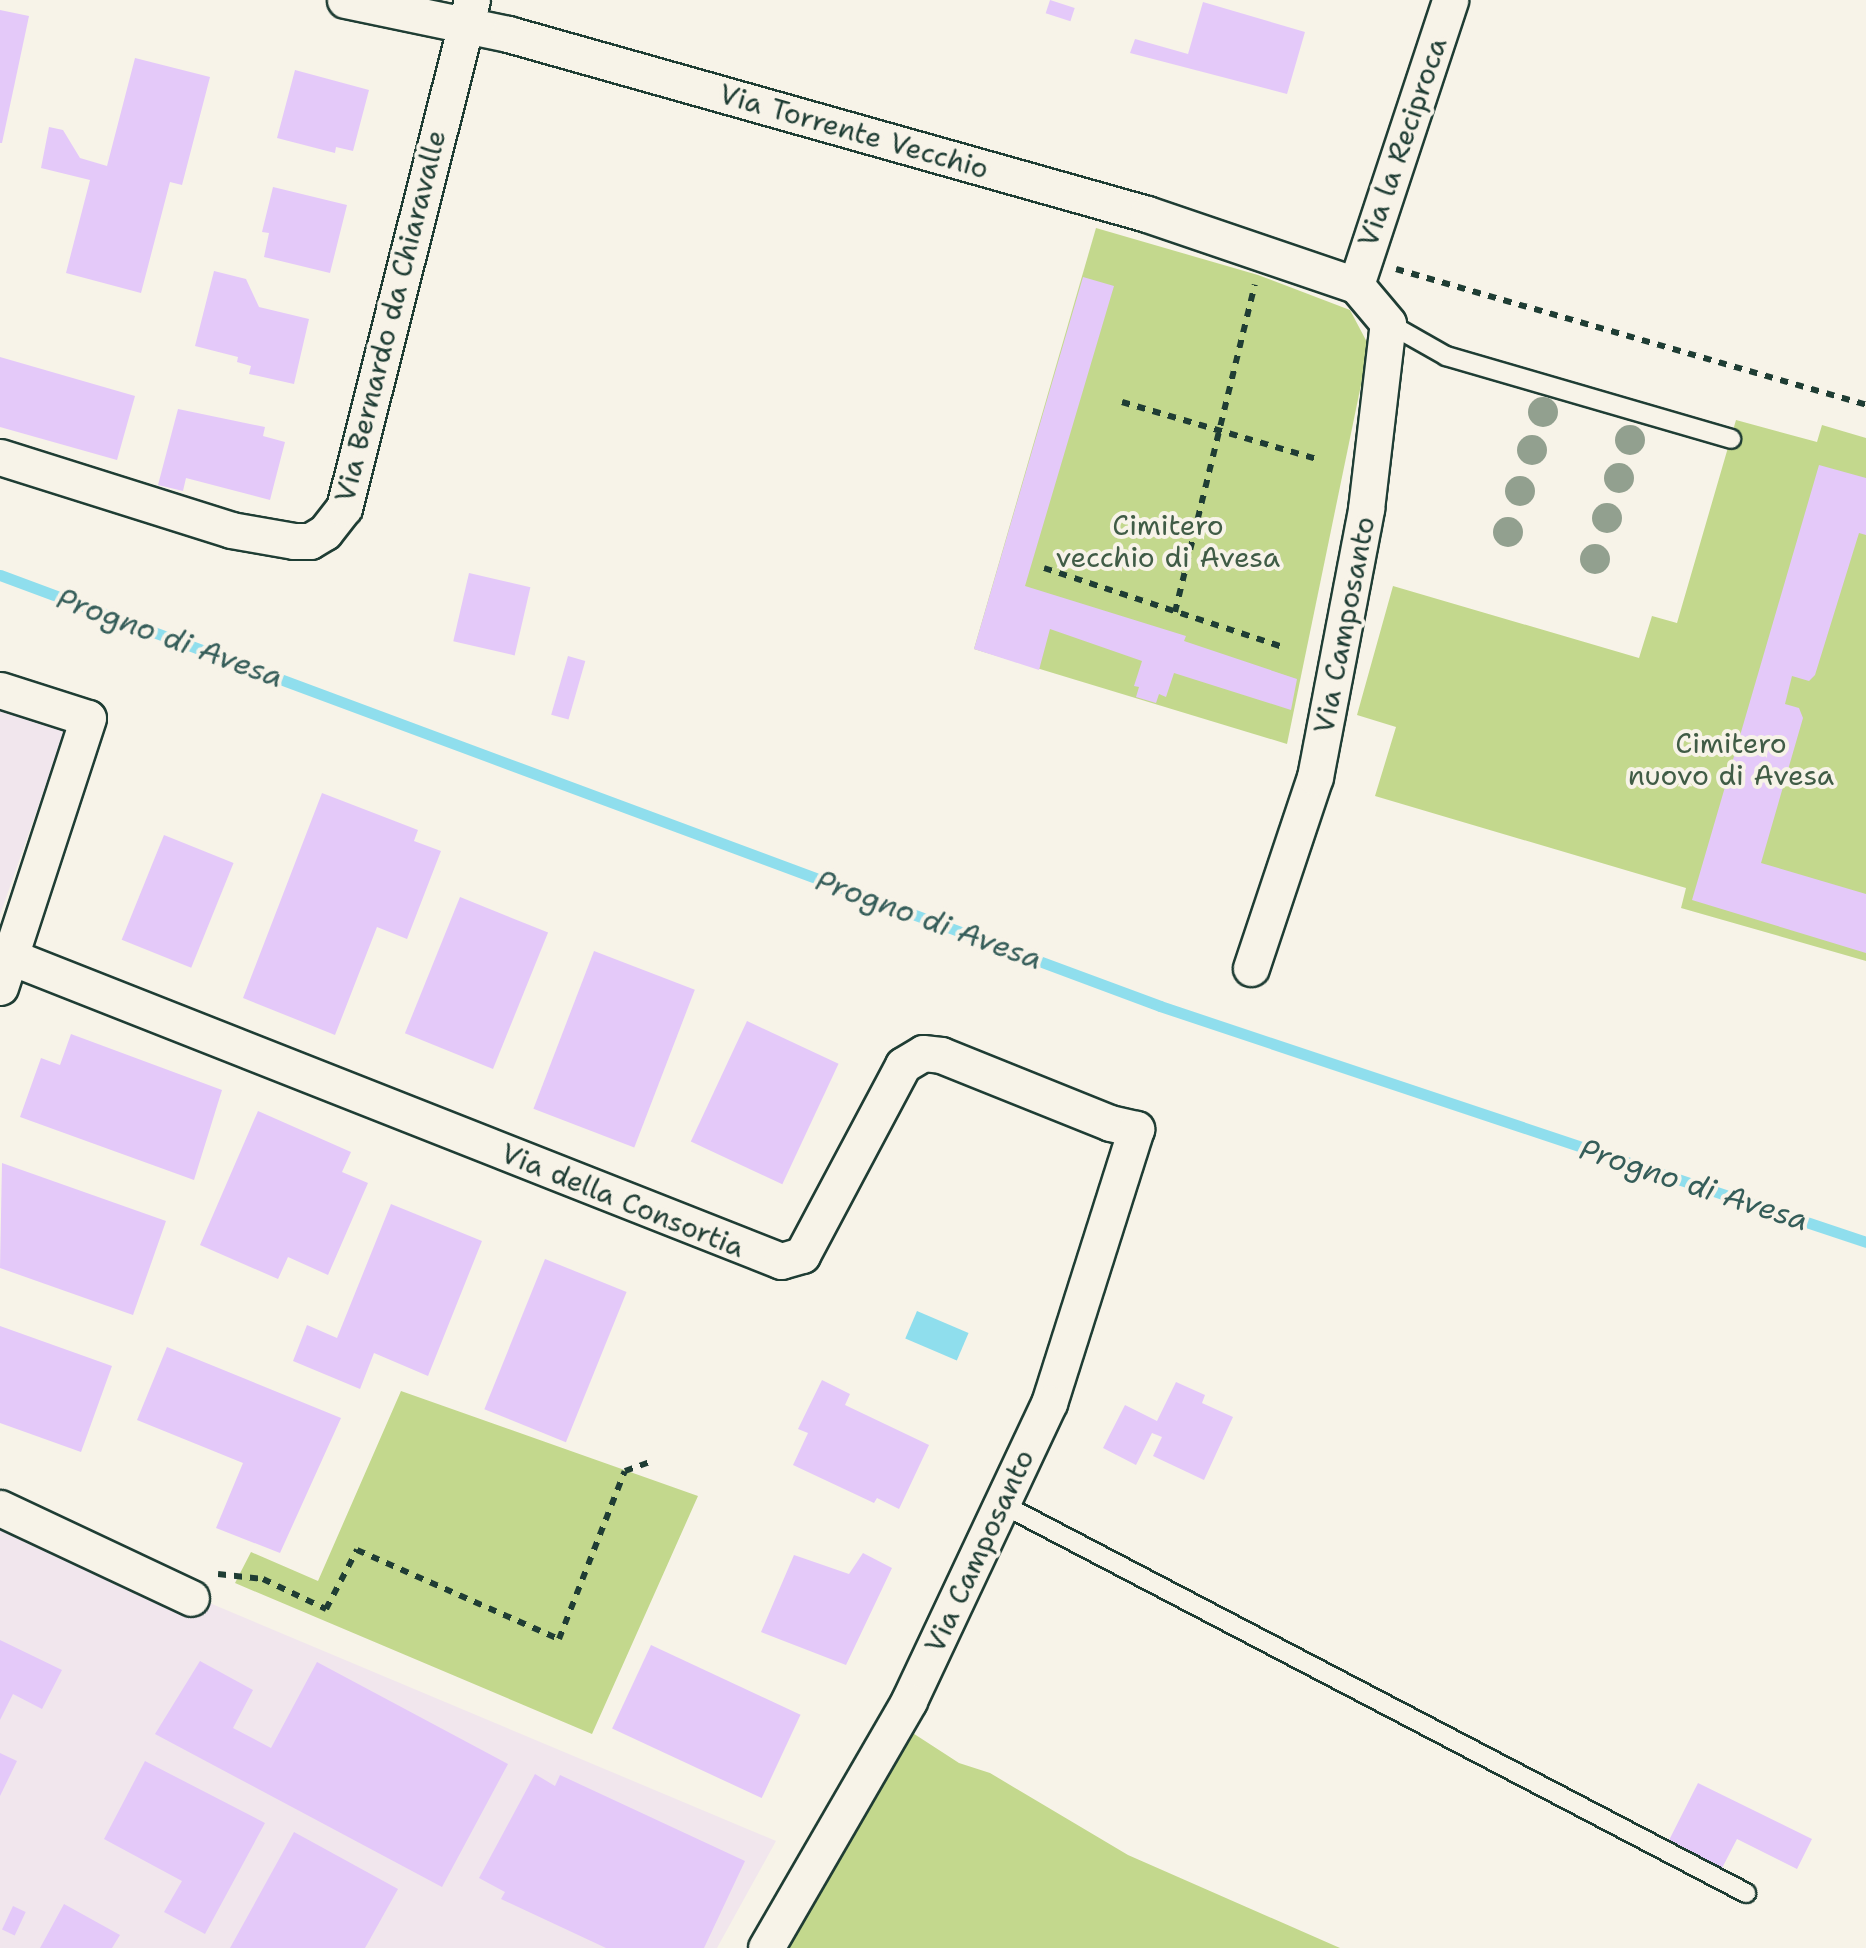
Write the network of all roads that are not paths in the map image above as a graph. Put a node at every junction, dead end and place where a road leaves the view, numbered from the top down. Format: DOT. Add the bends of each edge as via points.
graph roads {
  1 [pos="345,0"];
  2 [pos="1450,0"];
  3 [pos="468,13"];
  4 [pos="1359,273"];
  5 [pos="1388,323"];
  6 [pos="1730,439"];
  7 [pos="0,457"];
  8 [pos="0,690"];
  9 [pos="1251,968"];
  10 [pos="6,972"];
  11 [pos="1136,1129"];
  12 [pos="1000,1502"];
  13 [pos="0,1508"];
  14 [pos="191,1598"];
  15 [pos="1746,1894"];
  16 [pos="766,1948"];
  1 -- 3 [label="street, Via Torrente Vecchio"];
  2 -- 4 [label="street, Via la Reciproca"];
  3 -- 4 [label="street, Via Torrente Vecchio" via="508,34"];
  3 -- 7 [label="street, Via Bernardo da Chiaravalle" via="344,508 325,532 294,541 231,530"];
  4 -- 5 [label="street"];
  5 -- 6 [label="lane" via="1446,356"];
  5 -- 9 [label="street, Via Camposanto" via="1366,509 1315,777"];
  8 -- 10 [label="street, Via della Consortia" via="88,718"];
  10 -- 11 [label="street, Via della Consortia" via="780,1262 802,1255 903,1065 923,1053"];
  11 -- 12 [label="street, Via Camposanto" via="1049,1403"];
  12 -- 15 [label="lane"];
  12 -- 16 [label="street, Via Camposanto" via="909,1701"];
  13 -- 14 [label="street"];
}
